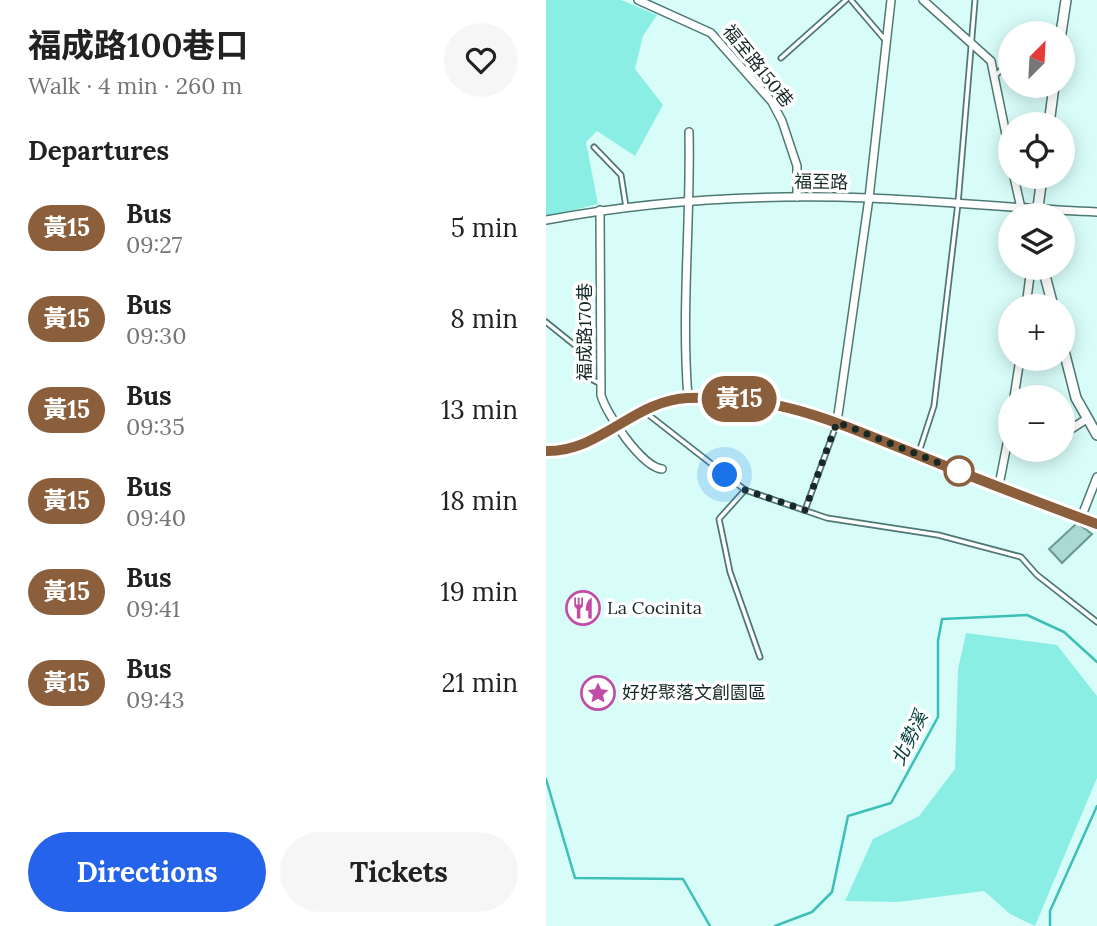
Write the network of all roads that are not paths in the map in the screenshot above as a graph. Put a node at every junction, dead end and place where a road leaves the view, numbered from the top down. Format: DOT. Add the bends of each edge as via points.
graph roads {
  1 [pos="638,0"];
  2 [pos="849,0"];
  3 [pos="891,0"];
  4 [pos="923,0"];
  5 [pos="975,0"];
  6 [pos="1066,0"];
  7 [pos="1063,21"];
  8 [pos="970,39"];
  9 [pos="886,41"];
  10 [pos="781,58"];
  11 [pos="998,73"];
  12 [pos="994,77"];
  13 [pos="1001,112"];
  14 [pos="689,132"];
  15 [pos="594,147"];
  16 [pos="797,197"];
  17 [pos="869,198"];
  18 [pos="690,200"];
  19 [pos="958,203"];
  20 [pos="998,206"];
  21 [pos="626,207"];
  22 [pos="600,210"];
  23 [pos="1075,212"];
  24 [pos="1097,212"];
  25 [pos="546,220"];
  26 [pos="546,322"];
  27 [pos="1069,371"];
  28 [pos="601,384"];
  29 [pos="688,398"];
  30 [pos="643,411"];
  31 [pos="1088,418"];
  32 [pos="837,422"];
  33 [pos="617,425"];
  34 [pos="1075,426"];
  35 [pos="1097,435"];
  36 [pos="546,452"];
  37 [pos="918,455"];
  38 [pos="1004,462"];
  39 [pos="662,469"];
  40 [pos="1097,477"];
  41 [pos="999,485"];
  42 [pos="745,490"];
  43 [pos="805,510"];
  44 [pos="1081,518"];
  45 [pos="1097,524"];
  46 [pos="1097,622"];
  47 [pos="760,657"];
  1 -- 16 [label="street, 福至路150巷" via="711,33 772,102 797,166"];
  2 -- 9 [label="lane"];
  2 -- 10 [label="lane"];
  3 -- 9 [label="street"];
  4 -- 8 [label="street"];
  5 -- 8 [label="lane"];
  6 -- 7 [label="street"];
  8 -- 12 [label="street" via="991,61"];
  8 -- 19 [label="lane"];
  9 -- 17 [label="street"];
  11 -- 12 [label="lane"];
  12 -- 13 [label="street"];
  14 -- 18 [label="street"];
  15 -- 21 [label="lane" via="621,175"];
  16 -- 17 [label="street, 福至路"];
  16 -- 18 [label="street, 福至路"];
  17 -- 19 [label="street, 福至路"];
  17 -- 32 [label="street"];
  18 -- 21 [label="street, 福至路"];
  18 -- 29 [label="street"];
  19 -- 20 [label="street, 福至路"];
  19 -- 37 [label="lane" via="934,406"];
  21 -- 22 [label="street, 福至路"];
  22 -- 25 [label="street, 福至路"];
  22 -- 28 [label="street, 福成路170巷"];
  23 -- 24 [label="street, 福至路"];
  26 -- 28 [label="lane" via="587,355 593,380"];
  27 -- 31 [label="street" via="1076,398"];
  28 -- 33 [label="street, 福成路170巷" via="604,405"];
  29 -- 30 [label="street"];
  29 -- 32 [label="street" via="772,402"];
  30 -- 33 [label="street"];
  30 -- 42 [label="lane"];
  31 -- 34 [label="street"];
  31 -- 35 [label="street"];
  32 -- 37 [label="street"];
  32 -- 43 [label="lane"];
  33 -- 36 [label="street" via="592,441"];
  33 -- 39 [label="street, 福成路170巷" via="646,462"];
  37 -- 41 [label="street"];
  38 -- 41 [label="street"];
  40 -- 44 [label="street"];
  41 -- 44 [label="street"];
  42 -- 43 [label="lane"];
  42 -- 47 [label="lane" via="719,519 730,572"];
  43 -- 46 [label="lane" via="1021,556 1037,575"];
  44 -- 45 [label="street"];
}
